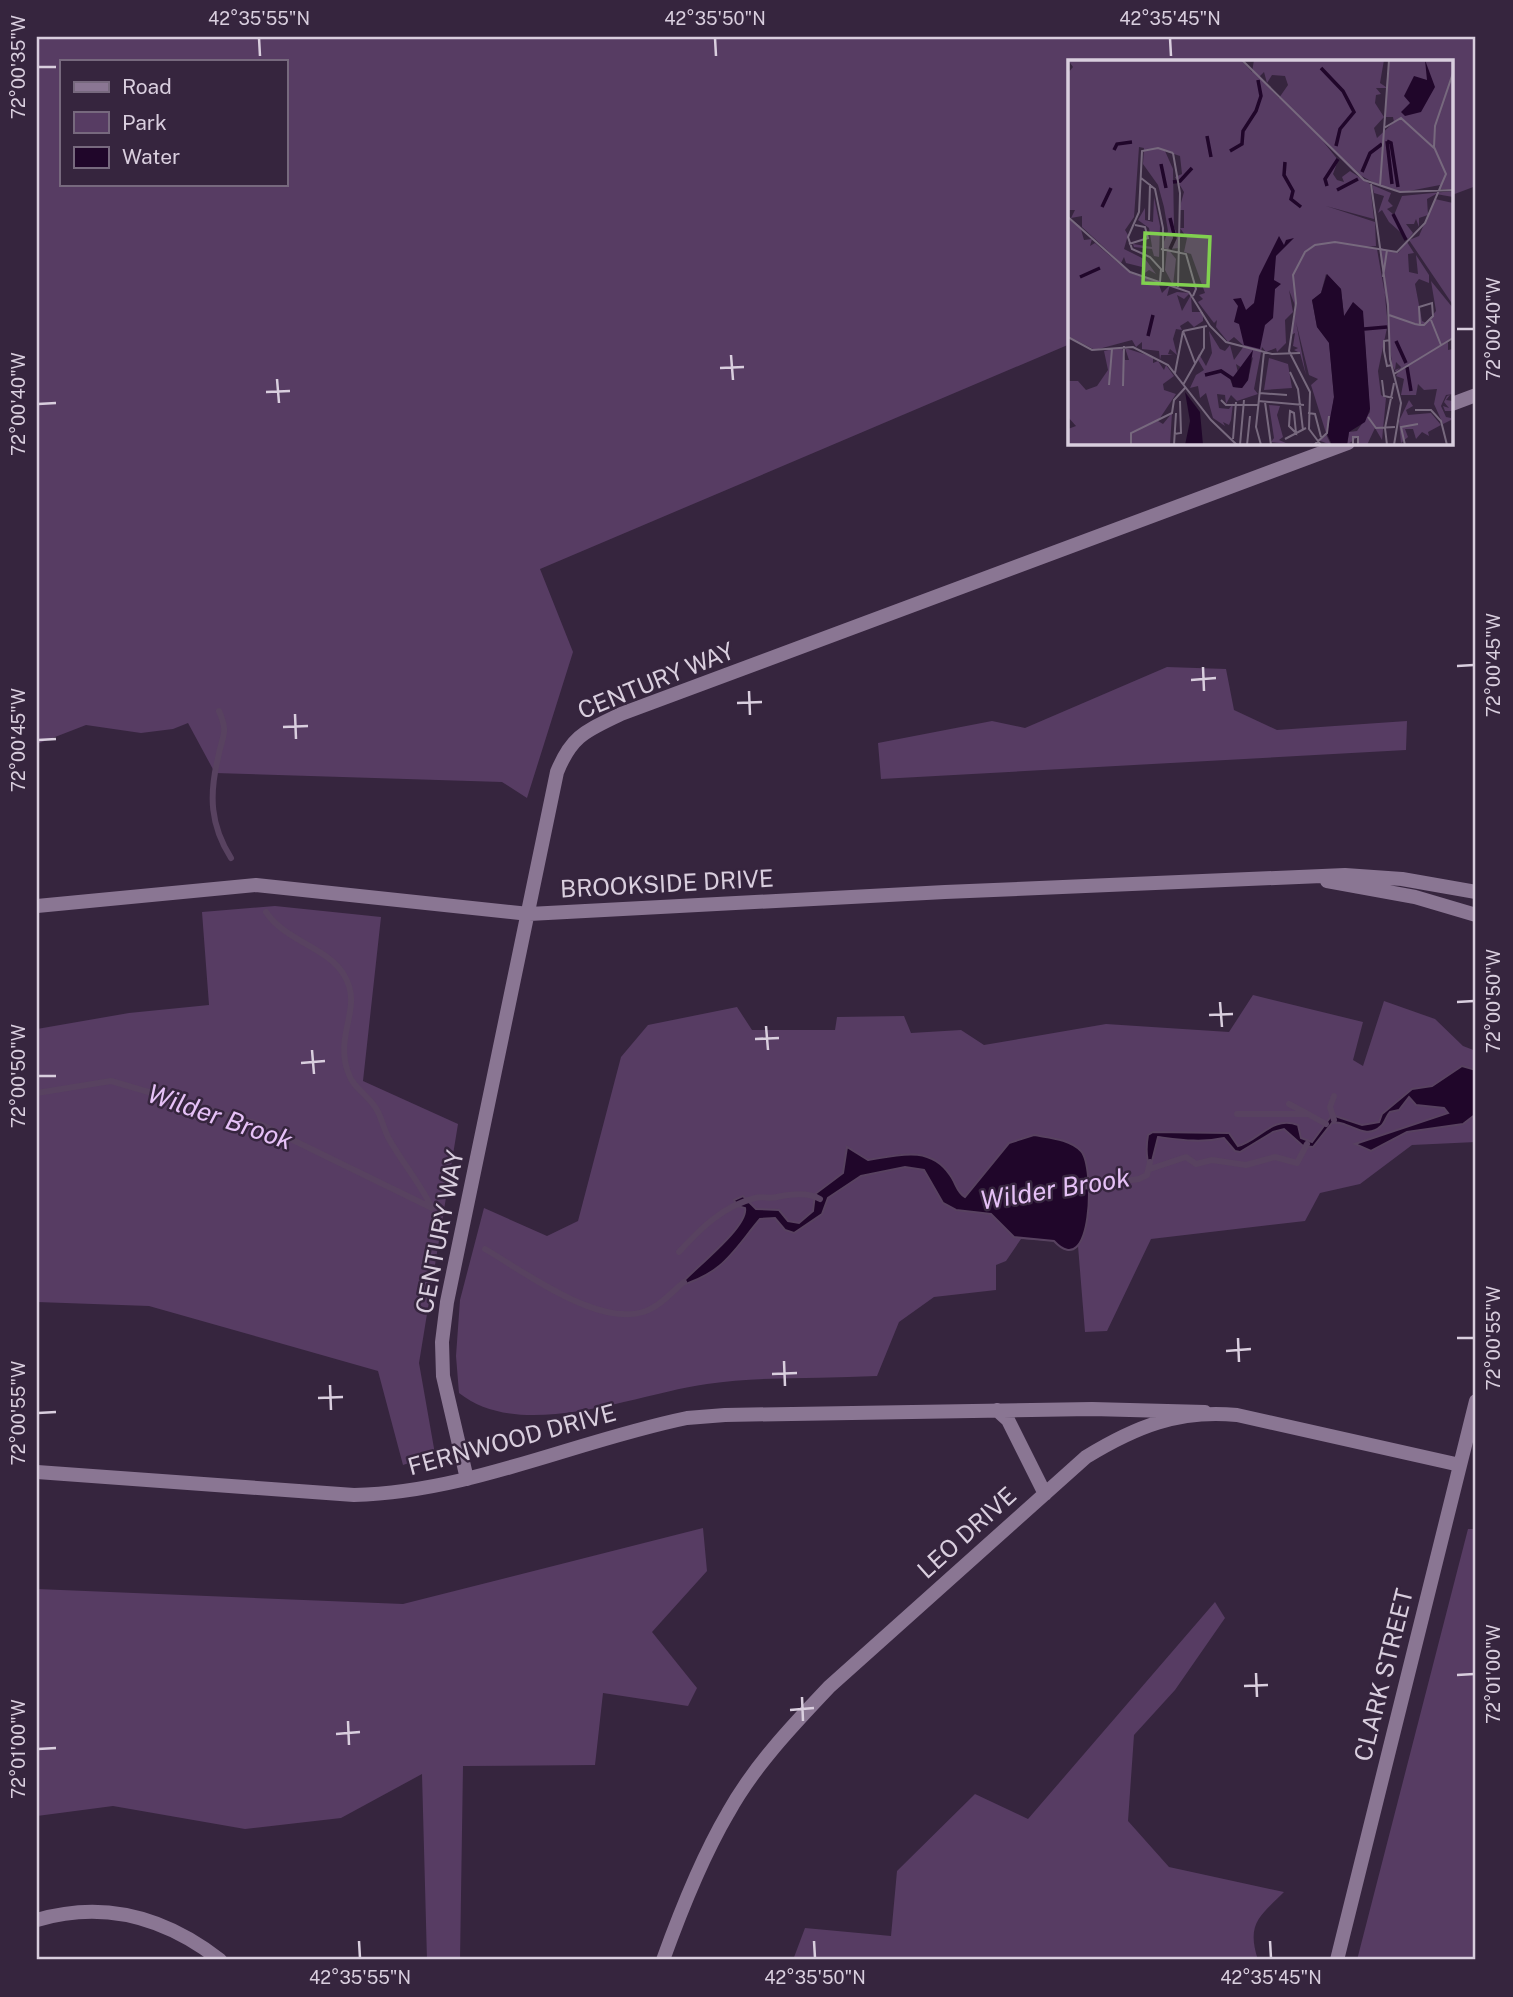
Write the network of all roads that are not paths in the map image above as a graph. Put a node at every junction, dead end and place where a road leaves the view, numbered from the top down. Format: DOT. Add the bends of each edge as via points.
graph roads {
  1 [pos="1476,395"];
  2 [pos="1454,403"];
  3 [pos="1345,444"];
  4 [pos="1301,877"];
  5 [pos="1476,892"];
  6 [pos="37,906"];
  7 [pos="529,914"];
  8 [pos="1476,915"];
  9 [pos="1476,1401"];
  10 [pos="997,1410"];
  11 [pos="1205,1412"];
  12 [pos="1460,1465"];
  13 [pos="37,1472"];
  14 [pos="467,1479"];
  15 [pos="1045,1494"];
  16 [pos="37,1920"];
  17 [pos="220,1960"];
  18 [pos="663,1960"];
  19 [pos="1337,1960"];
  1 -- 2 [label="street"];
  3 -- 7 [label="street, CENTURY WAY" via="634,710 581,734 565,752 557,772"];
  4 -- 5 [label="street, BROOKSIDE DRIVE" via="1367,876"];
  4 -- 7 [label="street, BROOKSIDE DRIVE"];
  4 -- 8 [label="street, BROOKSIDE DRIVE" via="1415,897"];
  6 -- 7 [label="street, BROOKSIDE DRIVE" via="256,885"];
  7 -- 14 [label="street, CENTURY WAY" via="442,1342 443,1376"];
  9 -- 12 [label="street, CLARK STREET"];
  10 -- 11 [label="street, FERNWOOD DRIVE"];
  10 -- 14 [label="street, FERNWOOD DRIVE" via="687,1418"];
  10 -- 15 [label="street" via="1008,1420"];
  11 -- 12 [label="street, LEO DRIVE" via="1237,1415"];
  11 -- 15 [label="street, LEO DRIVE" via="1167,1420 1106,1445"];
  12 -- 19 [label="street, CLARK STREET"];
  13 -- 14 [label="street, FERNWOOD DRIVE" via="354,1495 395,1494"];
  15 -- 18 [label="street, LEO DRIVE" via="796,1721 729,1810 699,1868"];
  16 -- 17 [label="street" via="95,1913 134,1915 169,1927"];
}
